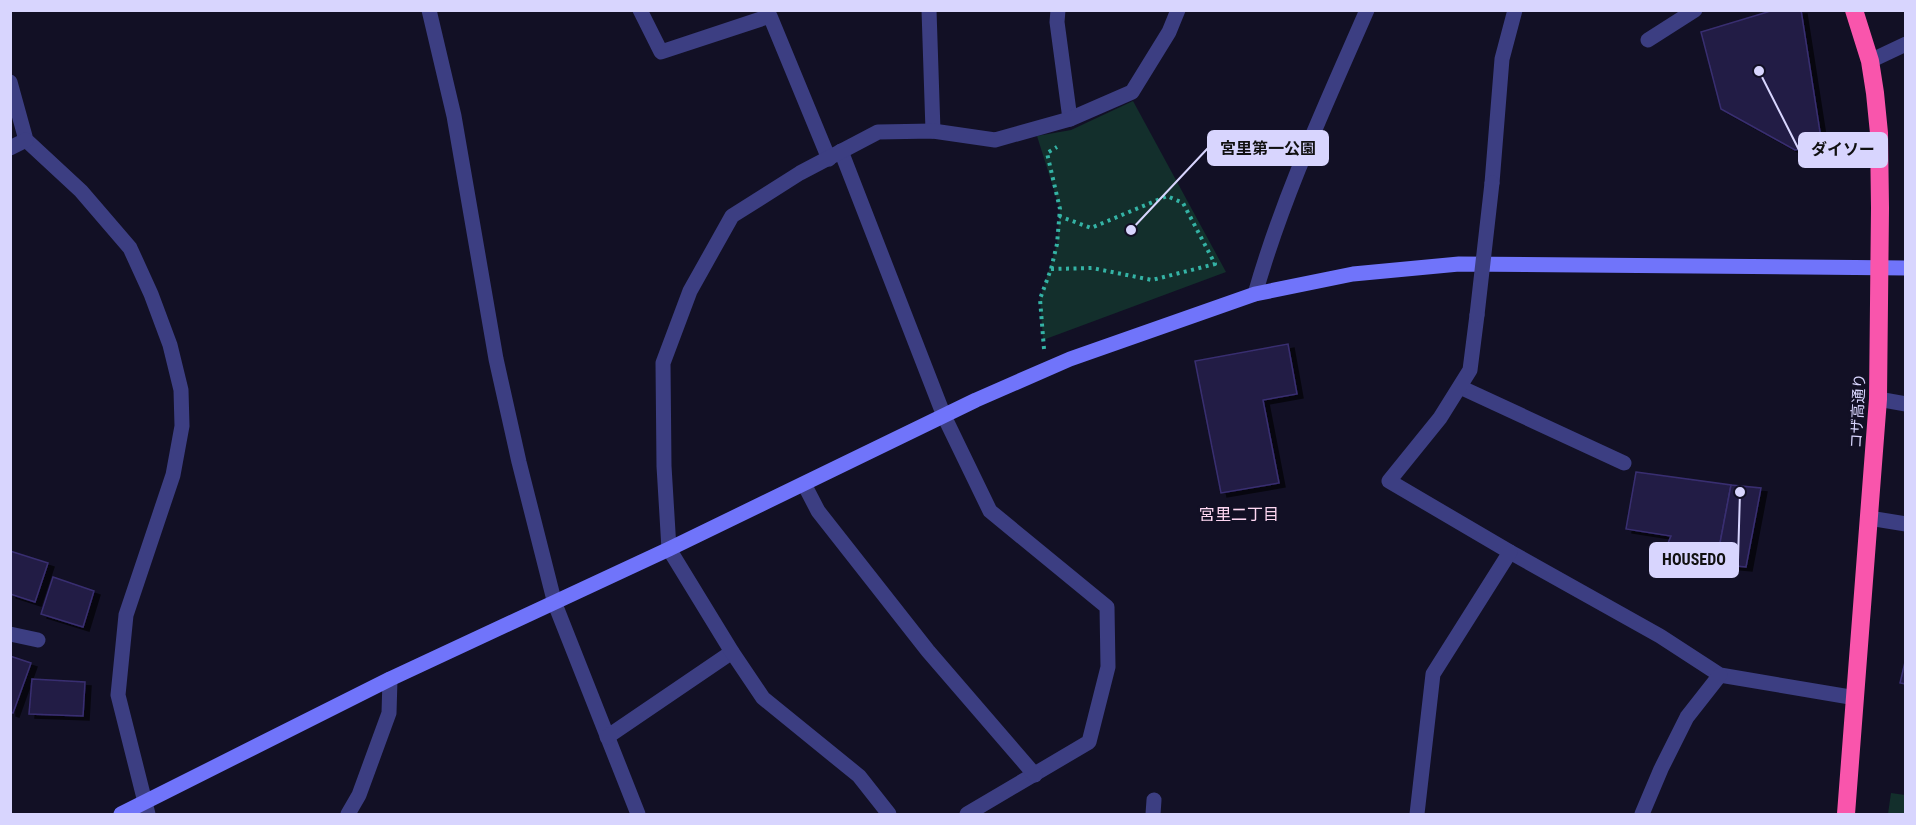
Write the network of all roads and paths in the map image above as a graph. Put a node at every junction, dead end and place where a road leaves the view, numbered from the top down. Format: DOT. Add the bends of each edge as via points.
graph roads {
  1 [pos="429,10"];
  2 [pos="640,10"];
  3 [pos="929,10"];
  4 [pos="1058,10"];
  5 [pos="1178,10"];
  6 [pos="1367,10"];
  7 [pos="1515,10"];
  8 [pos="1695,10"];
  9 [pos="1854,10"];
  10 [pos="1648,40"];
  11 [pos="1905,44"];
  12 [pos="1870,61"];
  13 [pos="10,82"];
  14 [pos="1070,119"];
  15 [pos="933,131"];
  16 [pos="26,140"];
  17 [pos="1067,142"];
  18 [pos="10,148"];
  19 [pos="835,155"];
  20 [pos="1059,216"];
  21 [pos="1879,268"];
  22 [pos="1905,268"];
  23 [pos="1051,269"];
  24 [pos="1255,294"];
  25 [pos="1045,352"];
  26 [pos="1460,387"];
  27 [pos="1878,399"];
  28 [pos="1905,404"];
  29 [pos="944,416"];
  30 [pos="1624,463"];
  31 [pos="804,484"];
  32 [pos="1869,518"];
  33 [pos="1905,524"];
  34 [pos="669,549"];
  35 [pos="1510,552"];
  36 [pos="555,603"];
  37 [pos="10,634"];
  38 [pos="38,640"];
  39 [pos="732,652"];
  40 [pos="1720,675"];
  41 [pos="390,679"];
  42 [pos="1856,698"];
  43 [pos="607,737"];
  44 [pos="1035,775"];
  45 [pos="146,808"];
  46 [pos="121,814"];
  47 [pos="348,814"];
  48 [pos="639,814"];
  49 [pos="889,814"];
  50 [pos="967,814"];
  51 [pos="1418,814"];
  52 [pos="1642,814"];
  53 [pos="1846,814"];
  1 -- 36 [label="street" via="454,116 496,359"];
  2 -- 19 [label="street" via="661,52 770,16"];
  3 -- 15 [label="street"];
  4 -- 14 [label="street"];
  5 -- 14 [label="street" via="1169,33 1132,92"];
  6 -- 24 [label="street" via="1306,148"];
  7 -- 26 [label="street, bridge" via="1502,59 1470,370"];
  8 -- 10 [label="street"];
  9 -- 12 [label="highway, コザ高通り"];
  11 -- 12 [label="street"];
  12 -- 21 [label="highway, コザ高通り" via="1879,133"];
  13 -- 16 [label="street"];
  14 -- 15 [label="street" via="995,140"];
  15 -- 19 [label="street" via="878,132"];
  16 -- 18 [label="street"];
  16 -- 45 [label="street" via="81,191 130,248 170,345 181,390 182,426 173,475 126,615 118,695"];
  17 -- 20 [label="path" via="1047,153"];
  19 -- 29 [label="street"];
  19 -- 34 [label="street" via="732,216 690,291 663,363"];
  20 -- 23 [label="path"];
  20 -- 23 [label="path" via="1090,228 1167,196 1183,203 1215,264 1152,280 1092,268"];
  21 -- 22 [label="street"];
  21 -- 24 [label="street" via="1459,264 1353,274"];
  21 -- 27 [label="highway, コザ高通り"];
  23 -- 25 [label="path" via="1040,299"];
  24 -- 29 [label="street" via="1070,359"];
  26 -- 30 [label="street"];
  26 -- 35 [label="street" via="1389,481"];
  27 -- 28 [label="street"];
  27 -- 32 [label="highway, コザ高通り"];
  29 -- 31 [label="street"];
  29 -- 44 [label="street" via="990,511 1107,607 1108,667 1089,742"];
  31 -- 34 [label="street"];
  31 -- 44 [label="street" via="819,511 928,651"];
  32 -- 33 [label="street"];
  32 -- 42 [label="highway, コザ高通り"];
  34 -- 36 [label="street"];
  34 -- 39 [label="street"];
  35 -- 40 [label="street" via="1660,636"];
  35 -- 51 [label="street" via="1433,674"];
  36 -- 41 [label="street"];
  36 -- 43 [label="street"];
  37 -- 38 [label="street"];
  39 -- 43 [label="street"];
  39 -- 49 [label="street" via="763,698 858,776"];
  40 -- 42 [label="street"];
  40 -- 52 [label="street" via="1687,717"];
  41 -- 45 [label="street"];
  41 -- 47 [label="street" via="389,713 359,795"];
  42 -- 53 [label="highway, コザ高通り"];
  43 -- 48 [label="street"];
  44 -- 50 [label="street"];
  45 -- 46 [label="street"];
}
